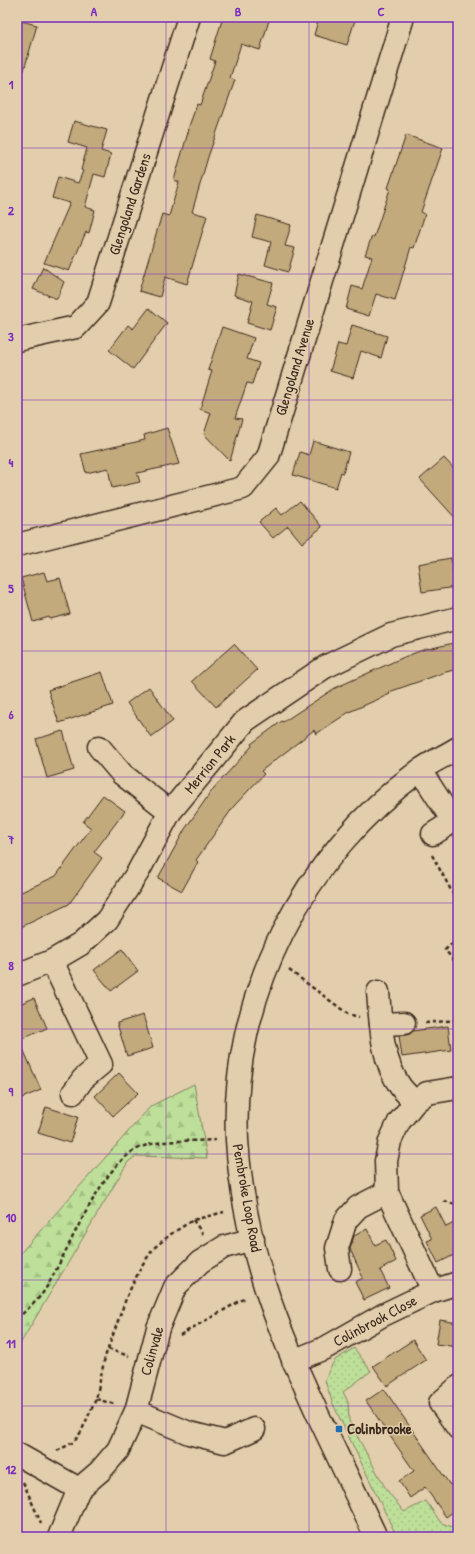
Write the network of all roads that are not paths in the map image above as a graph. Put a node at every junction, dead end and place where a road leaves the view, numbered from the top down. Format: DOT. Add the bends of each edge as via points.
graph roads {
  1 [pos="189,17"];
  2 [pos="403,17"];
  3 [pos="17,340"];
  4 [pos="17,545"];
  5 [pos="458,618"];
  6 [pos="99,747"];
  7 [pos="458,748"];
  8 [pos="420,770"];
  9 [pos="170,812"];
  10 [pos="456,820"];
  11 [pos="434,834"];
  12 [pos="52,961"];
  13 [pos="17,975"];
  14 [pos="378,992"];
  15 [pos="404,1023"];
  16 [pos="381,1024"];
  17 [pos="458,1088"];
  18 [pos="73,1093"];
  19 [pos="415,1102"];
  20 [pos="387,1192"];
  21 [pos="252,1239"];
  22 [pos="340,1269"];
  23 [pos="458,1283"];
  24 [pos="433,1291"];
  25 [pos="293,1361"];
  26 [pos="458,1387"];
  27 [pos="136,1411"];
  28 [pos="458,1428"];
  29 [pos="254,1430"];
  30 [pos="17,1454"];
  31 [pos="78,1490"];
  32 [pos="59,1537"];
  33 [pos="376,1537"];
  1 -- 3 [label="street, Glengoland Gardens" via="98,303 76,327"];
  2 -- 4 [label="street, Glengoland Avenue" via="268,457 243,488"];
  5 -- 9 [label="street, Merrion Park" via="391,635 325,667 246,720"];
  6 -- 9 [label="street" via="122,774"];
  7 -- 8 [label="street, Pembroke Loop Road"];
  8 -- 10 [label="street"];
  8 -- 21 [label="street, Pembroke Loop Road" via="368,814 337,847 315,877 286,924 256,995 241,1061 237,1106 239,1167"];
  9 -- 12 [label="street, Merrion Park" via="138,872 107,920 81,944"];
  10 -- 11 [label="street"];
  12 -- 13 [label="street, Merrion Park"];
  12 -- 18 [label="street" via="101,1064 83,1079"];
  14 -- 16 [label="street"];
  15 -- 16 [label="street"];
  16 -- 19 [label="street" via="385,1054 392,1073 400,1087"];
  17 -- 19 [label="street" via="427,1093"];
  19 -- 20 [label="street" via="399,1122 390,1141 386,1161"];
  20 -- 22 [label="street" via="358,1207 346,1220 337,1248"];
  20 -- 24 [label="street"];
  21 -- 25 [label="street, Pembroke Loop Road" via="265,1286"];
  21 -- 27 [label="street, Colinvale" via="224,1247 200,1262 174,1287 158,1328"];
  23 -- 24 [label="street, Colinbrook Close"];
  24 -- 25 [label="street, Colinbrook Close" via="383,1315 325,1348"];
  25 -- 33 [label="street, Pembroke Loop Road"];
  26 -- 28 [label="street" via="440,1403"];
  27 -- 29 [label="street" via="189,1433 226,1442"];
  27 -- 31 [label="street, Colinvale" via="118,1450 100,1471"];
  30 -- 31 [label="street"];
  31 -- 32 [label="street"];
}
